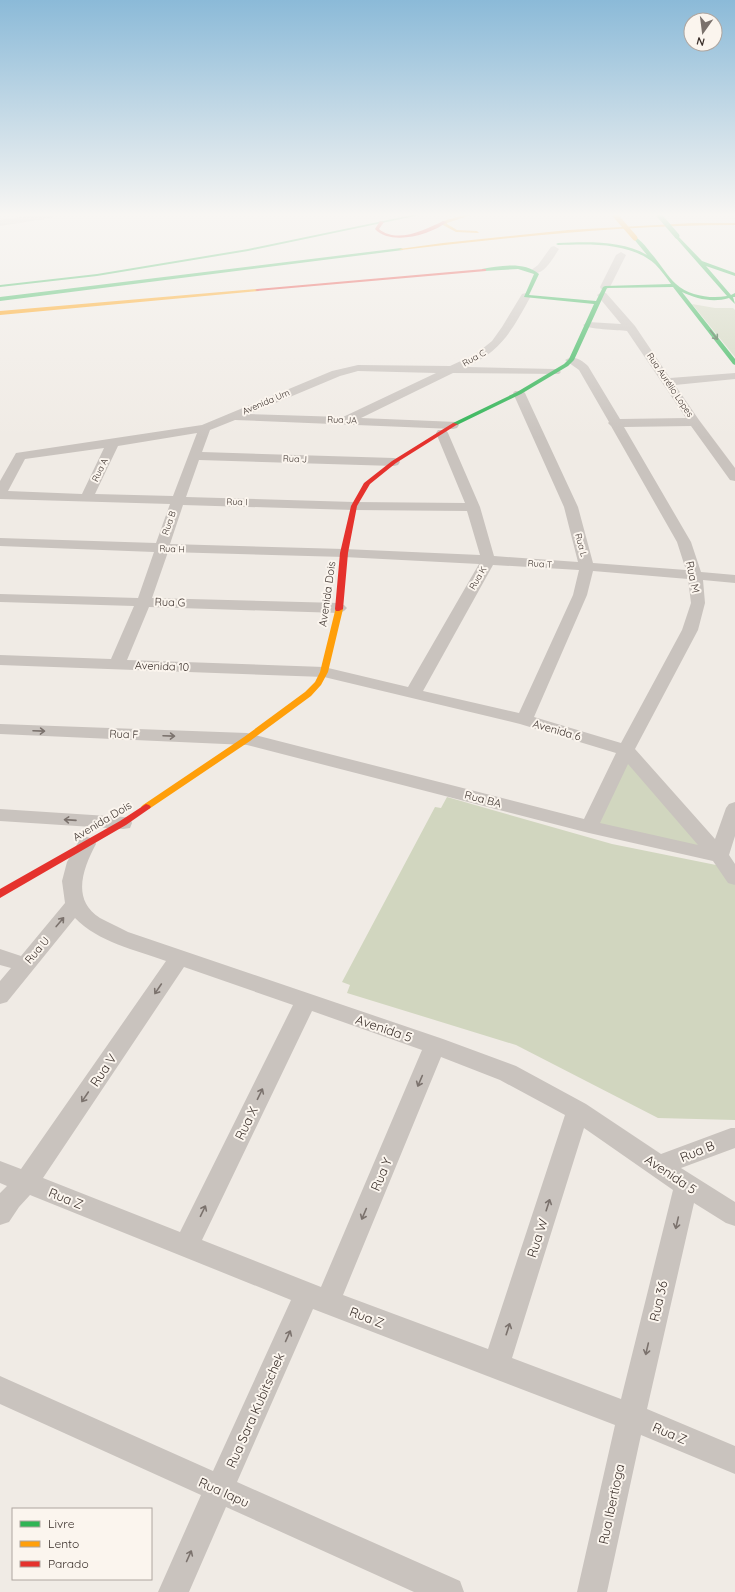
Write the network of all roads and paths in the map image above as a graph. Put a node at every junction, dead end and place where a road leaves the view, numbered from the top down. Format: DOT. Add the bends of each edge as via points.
graph roads {
  1 [pos="29,289"];
  2 [pos="78,289"];
  3 [pos="263,289"];
  4 [pos="530,289"];
  5 [pos="605,289"];
  6 [pos="643,289"];
  7 [pos="677,289"];
  8 [pos="680,289"];
  9 [pos="725,289"];
  10 [pos="0,293"];
  11 [pos="602,295"];
  12 [pos="526,296"];
  13 [pos="733,298"];
  14 [pos="0,299"];
  15 [pos="0,313"];
  16 [pos="588,325"];
  17 [pos="631,328"];
  18 [pos="570,360"];
  19 [pos="735,363"];
  20 [pos="454,369"];
  21 [pos="556,372"];
  22 [pos="735,376"];
  23 [pos="669,382"];
  24 [pos="519,393"];
  25 [pos="231,417"];
  26 [pos="347,420"];
  27 [pos="694,422"];
  28 [pos="614,423"];
  29 [pos="205,428"];
  30 [pos="448,429"];
  31 [pos="113,443"];
  32 [pos="195,456"];
  33 [pos="394,462"];
  34 [pos="735,477"];
  35 [pos="0,494"];
  36 [pos="88,497"];
  37 [pos="178,500"];
  38 [pos="354,506"];
  39 [pos="474,507"];
  40 [pos="0,542"];
  41 [pos="161,548"];
  42 [pos="344,553"];
  43 [pos="488,560"];
  44 [pos="587,567"];
  45 [pos="695,576"];
  46 [pos="735,579"];
  47 [pos="0,598"];
  48 [pos="144,601"];
  49 [pos="339,608"];
  50 [pos="0,660"];
  51 [pos="117,664"];
  52 [pos="324,672"];
  53 [pos="413,693"];
  54 [pos="524,720"];
  55 [pos="0,729"];
  56 [pos="248,739"];
  57 [pos="626,750"];
  58 [pos="735,808"];
  59 [pos="0,815"];
  60 [pos="123,823"];
  61 [pos="589,827"];
  62 [pos="87,844"];
  63 [pos="719,856"];
  64 [pos="735,878"];
  65 [pos="0,894"];
  66 [pos="75,905"];
  67 [pos="0,957"];
  68 [pos="180,957"];
  69 [pos="25,965"];
  70 [pos="0,996"];
  71 [pos="306,1001"];
  72 [pos="435,1046"];
  73 [pos="578,1111"];
  74 [pos="735,1138"];
  75 [pos="659,1166"];
  76 [pos="0,1172"];
  77 [pos="26,1183"];
  78 [pos="686,1185"];
  79 [pos="0,1214"];
  80 [pos="735,1215"];
  81 [pos="186,1246"];
  82 [pos="317,1298"];
  83 [pos="496,1366"];
  84 [pos="0,1390"];
  85 [pos="631,1417"];
  86 [pos="735,1460"];
  87 [pos="219,1490"];
  88 [pos="173,1592"];
  89 [pos="449,1592"];
  90 [pos="592,1592"];
  1 -- 10 [label="main road"];
  2 -- 14 [label="main road"];
  3 -- 15 [label="main road"];
  4 -- 12 [label="main road, Rua C"];
  5 -- 11 [label="street, Avenida Dois"];
  6 -- 11 [label="main road"];
  7 -- 19 [label="main road, one-way"];
  8 -- 13 [label="main road" via="690,296 704,300"];
  9 -- 13 [label="main road"];
  11 -- 12 [label="main road"];
  11 -- 16 [label="main road, Avenida Dois"];
  11 -- 17 [label="street, Rua Aurélio Lopes"];
  12 -- 20 [label="street, Rua C" via="497,343 480,356"];
  16 -- 17 [label="street"];
  16 -- 18 [label="main road, Avenida Dois"];
  17 -- 23 [label="street, Rua Aurélio Lopes"];
  18 -- 21 [label="main road, Avenida Dois"];
  18 -- 28 [label="street, Rua M" via="584,368"];
  20 -- 21 [label="street, Avenida Um"];
  20 -- 25 [label="street, Avenida Um" via="347,370"];
  20 -- 26 [label="street, Rua C"];
  21 -- 24 [label="main road, Avenida Dois"];
  22 -- 23 [label="street"];
  23 -- 27 [label="street, Rua Aurélio Lopes"];
  24 -- 30 [label="main road, Avenida Dois"];
  24 -- 44 [label="street, Rua L" via="571,507"];
  25 -- 26 [label="street, Rua JA"];
  25 -- 29 [label="street, Avenida Um"];
  26 -- 30 [label="street, Rua JA"];
  27 -- 28 [label="street"];
  27 -- 34 [label="street, Rua Aurélio Lopes"];
  28 -- 45 [label="street, Rua M" via="684,542"];
  29 -- 31 [label="street, Avenida Um"];
  29 -- 32 [label="street, Rua B"];
  30 -- 33 [label="main road, Avenida Dois"];
  30 -- 39 [label="street, Rua K"];
  31 -- 35 [label="street, Avenida Um" via="20,456"];
  31 -- 36 [label="street, Rua A"];
  32 -- 33 [label="street, Rua J"];
  32 -- 37 [label="street, Rua B"];
  33 -- 38 [label="main road, Avenida Dois" via="367,483"];
  35 -- 36 [label="street, Rua I"];
  36 -- 37 [label="street, Rua I"];
  37 -- 38 [label="street, Rua I"];
  37 -- 41 [label="street, Rua B"];
  38 -- 39 [label="street, Rua I"];
  38 -- 42 [label="main road, Avenida Dois"];
  39 -- 43 [label="street, Rua K"];
  40 -- 41 [label="street, Rua H"];
  41 -- 42 [label="street, Rua H"];
  41 -- 48 [label="street, Rua B"];
  42 -- 43 [label="street, Rua T"];
  42 -- 49 [label="main road, Avenida Dois"];
  43 -- 44 [label="street, Rua T"];
  43 -- 53 [label="street, Rua K"];
  44 -- 45 [label="street, Rua T"];
  44 -- 54 [label="street, Rua L" via="580,594"];
  45 -- 46 [label="street, Rua T"];
  45 -- 57 [label="street, Rua M" via="698,603 690,630"];
  47 -- 48 [label="street, Rua G"];
  48 -- 49 [label="street, Rua G"];
  48 -- 51 [label="street, Rua B"];
  49 -- 52 [label="main road, Avenida Dois"];
  50 -- 51 [label="street, Avenida 10"];
  51 -- 52 [label="street, Avenida 10"];
  52 -- 53 [label="street, Avenida 6"];
  52 -- 56 [label="main road, Avenida Dois" via="308,694"];
  53 -- 54 [label="street, Avenida 6"];
  54 -- 57 [label="street, Avenida 6"];
  55 -- 56 [label="street, Rua F, one-way"];
  56 -- 60 [label="main road, Avenida Dois"];
  56 -- 61 [label="street, Rua BA"];
  57 -- 61 [label="street, Rua M"];
  57 -- 63 [label="street"];
  58 -- 63 [label="street"];
  60 -- 59 [label="street, one-way"];
  60 -- 62 [label="main road, Avenida Dois"];
  61 -- 63 [label="street, Rua BA"];
  62 -- 65 [label="main road, Avenida Dois"];
  62 -- 66 [label="street" via="77,862 72,881"];
  63 -- 64 [label="street"];
  66 -- 68 [label="street, Avenida 5" via="92,923 121,937"];
  69 -- 66 [label="street, Rua U, one-way"];
  67 -- 69 [label="street"];
  68 -- 71 [label="street, Avenida 5"];
  68 -- 77 [label="street, Rua V, one-way"];
  69 -- 70 [label="street, Rua U"];
  71 -- 72 [label="street, Avenida 5"];
  81 -- 71 [label="street, Rua X, one-way"];
  72 -- 73 [label="street, Avenida 5" via="508,1073"];
  72 -- 82 [label="street, Rua Y, one-way"];
  73 -- 75 [label="street, Avenida 5"];
  83 -- 73 [label="street, Rua W, one-way"];
  74 -- 75 [label="street, Rua B"];
  75 -- 78 [label="street, Avenida 5"];
  76 -- 77 [label="street, Rua Z"];
  77 -- 79 [label="street, Rua V"];
  77 -- 81 [label="street, Rua Z"];
  78 -- 80 [label="street, Avenida 5"];
  78 -- 85 [label="street, Rua 36, one-way"];
  81 -- 82 [label="street, Rua Z"];
  82 -- 83 [label="street, Rua Z"];
  87 -- 82 [label="street, Rua Sara Kubitschek, one-way"];
  83 -- 85 [label="street, Rua Z"];
  84 -- 87 [label="street, Rua Iapu"];
  85 -- 86 [label="street, Rua Z"];
  85 -- 90 [label="street, Rua Ibertioga"];
  88 -- 87 [label="street, Rua Sara Kubitschek, one-way"];
  87 -- 89 [label="street, Rua Iapu"];
}
